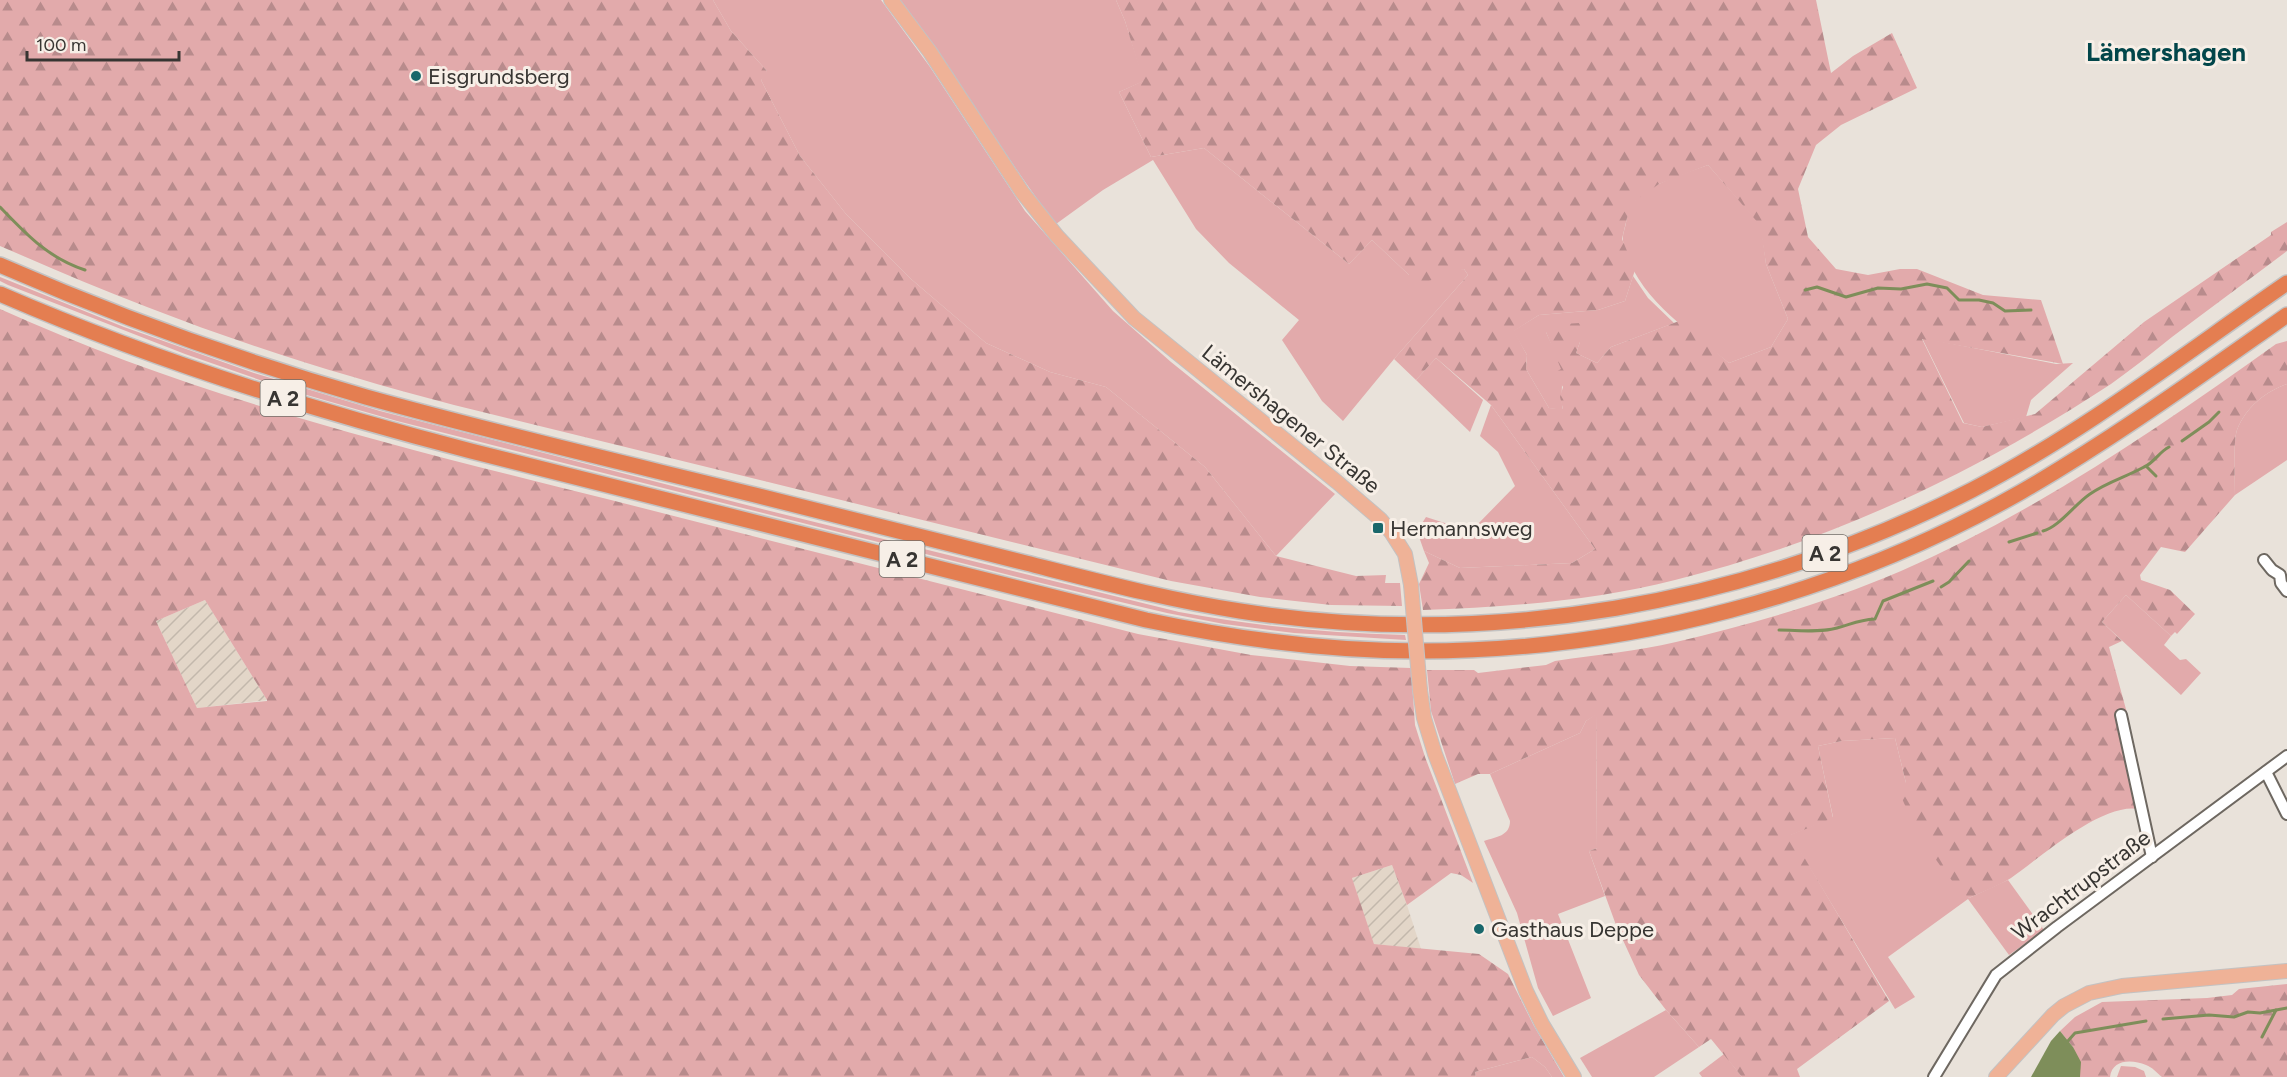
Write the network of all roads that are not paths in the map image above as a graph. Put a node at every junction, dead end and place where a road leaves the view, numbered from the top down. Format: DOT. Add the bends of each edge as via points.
graph roads {
  1 [pos="891,0"];
  2 [pos="0,265"];
  3 [pos="2287,283"];
  4 [pos="0,294"];
  5 [pos="2287,315"];
  6 [pos="2264,560"];
  7 [pos="2283,573"];
  8 [pos="2287,591"];
  9 [pos="2121,715"];
  10 [pos="2287,756"];
  11 [pos="2265,772"];
  12 [pos="2287,814"];
  13 [pos="2152,857"];
  14 [pos="2287,972"];
  15 [pos="1574,1077"];
  16 [pos="1934,1077"];
  17 [pos="1996,1077"];
  1 -- 15 [label="main road, Lämershagener Straße, bridge" via="926,45 1022,192 1057,236 1134,318 1380,519 1405,554 1420,690 1431,743 1526,991"];
  2 -- 3 [label="highway, A 2" via="235,356 365,396 1137,591 1280,616 1434,625 1597,612 1660,600 1802,562 1878,533 2024,461"];
  4 -- 5 [label="highway, A 2" via="246,387 412,436 1146,620 1282,643 1420,651 1535,645 1675,624 1755,603 1853,570 1933,537 2019,493 2103,442"];
  6 -- 7 [label="street" via="2272,570"];
  7 -- 8 [label="street" via="2281,583"];
  9 -- 13 [label="street"];
  10 -- 11 [label="street, Wrachtrupstraße"];
  11 -- 12 [label="street"];
  11 -- 13 [label="street, Wrachtrupstraße"];
  13 -- 16 [label="street, Wrachtrupstraße" via="1996,975"];
  14 -- 17 [label="main road" via="2121,986 2089,993 2052,1015"];
}
